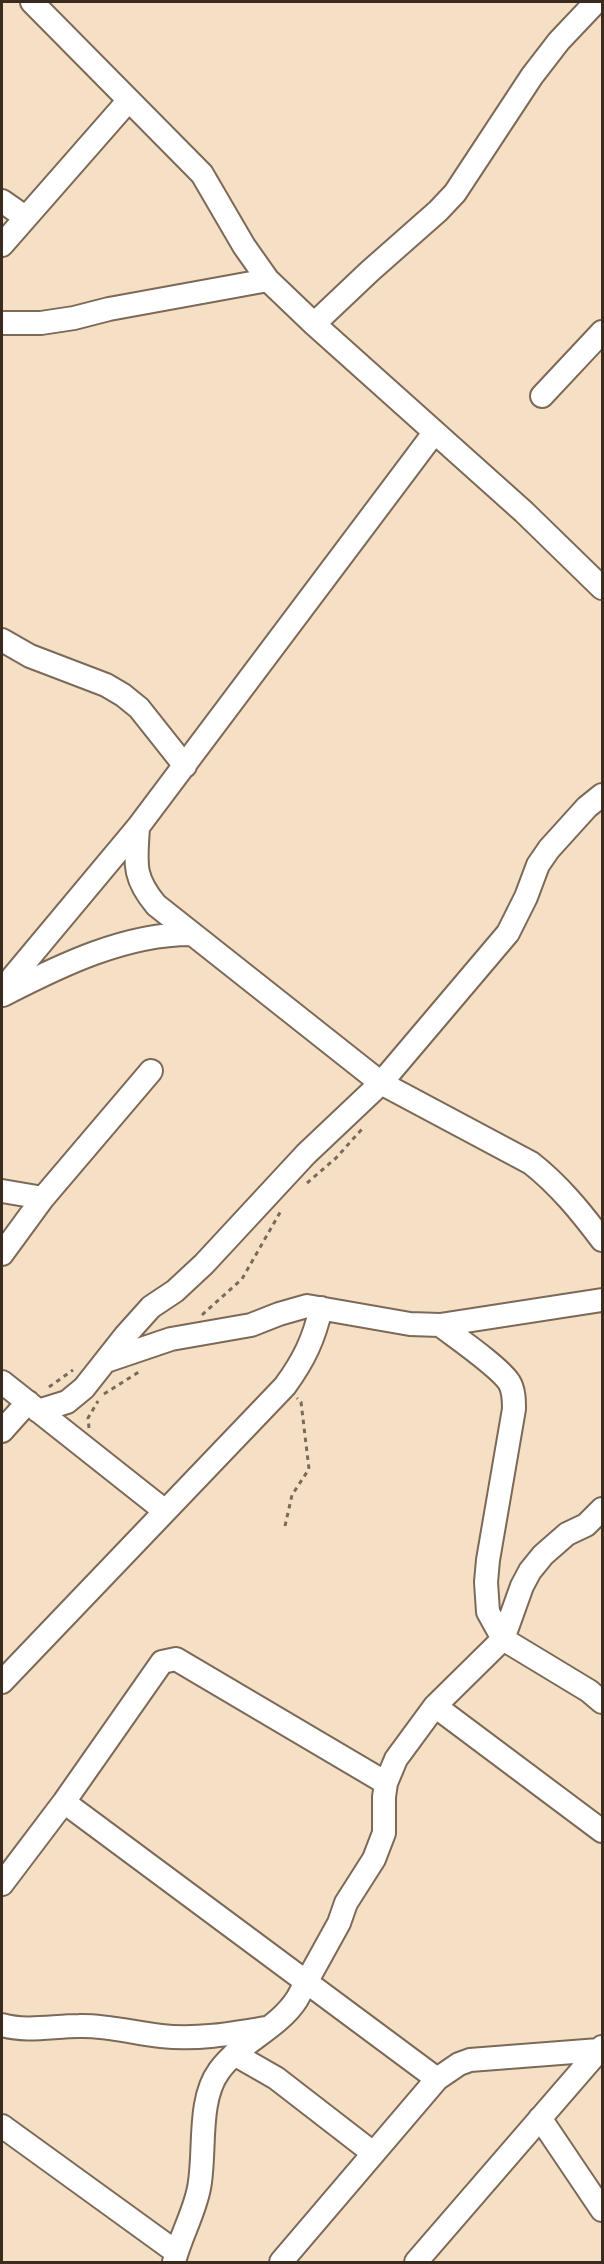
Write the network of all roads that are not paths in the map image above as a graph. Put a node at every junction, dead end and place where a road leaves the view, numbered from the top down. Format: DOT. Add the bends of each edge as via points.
graph roads {
  1 [pos="32,2"];
  2 [pos="596,2"];
  3 [pos="129,100"];
  4 [pos="2,201"];
  5 [pos="25,217"];
  6 [pos="2,245"];
  7 [pos="268,280"];
  8 [pos="2,323"];
  9 [pos="314,324"];
  10 [pos="603,332"];
  11 [pos="542,396"];
  12 [pos="434,433"];
  13 [pos="603,588"];
  14 [pos="2,640"];
  15 [pos="184,766"];
  16 [pos="603,795"];
  17 [pos="138,827"];
  18 [pos="191,934"];
  19 [pos="2,990"];
  20 [pos="2,996"];
  21 [pos="151,1071"];
  22 [pos="381,1083"];
  23 [pos="2,1191"];
  24 [pos="43,1198"];
  25 [pos="603,1240"];
  26 [pos="2,1254"];
  27 [pos="603,1299"];
  28 [pos="321,1308"];
  29 [pos="440,1325"];
  30 [pos="106,1361"];
  31 [pos="2,1382"];
  32 [pos="33,1406"];
  33 [pos="2,1431"];
  34 [pos="165,1511"];
  35 [pos="601,1515"];
  36 [pos="503,1639"];
  37 [pos="2,1682"];
  38 [pos="603,1702"];
  39 [pos="435,1706"];
  40 [pos="386,1783"];
  41 [pos="64,1802"];
  42 [pos="603,1831"];
  43 [pos="2,1884"];
  44 [pos="306,1982"];
  45 [pos="2,2025"];
  46 [pos="267,2028"];
  47 [pos="32,2030"];
  48 [pos="2,2042"];
  49 [pos="601,2048"];
  50 [pos="234,2054"];
  51 [pos="436,2079"];
  52 [pos="540,2118"];
  53 [pos="2,2126"];
  54 [pos="373,2153"];
  55 [pos="603,2210"];
  56 [pos="175,2257"];
  57 [pos="281,2262"];
  58 [pos="416,2262"];
  1 -- 3 [label="street"];
  2 -- 9 [label="street" via="532,76 438,212"];
  3 -- 5 [label="street"];
  3 -- 7 [label="street" via="202,174"];
  4 -- 5 [label="street"];
  5 -- 6 [label="street"];
  7 -- 8 [label="street" via="74,318"];
  7 -- 9 [label="street"];
  9 -- 12 [label="street"];
  10 -- 11 [label="street"];
  12 -- 13 [label="street"];
  12 -- 15 [label="street"];
  14 -- 15 [label="street" via="123,695 139,708"];
  15 -- 17 [label="street"];
  16 -- 22 [label="street" via="549,849 508,933"];
  17 -- 18 [label="street" via="135,868 141,881 156,905"];
  17 -- 19 [label="street"];
  18 -- 20 [label="street" via="152,936 129,942 39,977"];
  18 -- 22 [label="street"];
  21 -- 24 [label="street"];
  22 -- 25 [label="street" via="531,1163 551,1179"];
  22 -- 30 [label="street" via="306,1154 204,1264 151,1307"];
  23 -- 24 [label="street"];
  24 -- 26 [label="street"];
  27 -- 29 [label="street"];
  28 -- 29 [label="street" via="410,1324"];
  28 -- 30 [label="street" via="307,1306 251,1324 171,1339"];
  28 -- 34 [label="street" via="315,1335 285,1386"];
  29 -- 36 [label="street" via="509,1382 513,1394 514,1409 486,1582 488,1612"];
  30 -- 32 [label="street" via="67,1402"];
  31 -- 32 [label="street"];
  32 -- 33 [label="street"];
  32 -- 34 [label="street"];
  34 -- 37 [label="street"];
  35 -- 36 [label="street" via="567,1534 530,1571"];
  36 -- 38 [label="street"];
  36 -- 39 [label="street"];
  39 -- 40 [label="street" via="396,1759"];
  39 -- 42 [label="street"];
  40 -- 41 [label="street" via="176,1659 169,1659 162,1662"];
  40 -- 44 [label="street" via="381,1842"];
  41 -- 43 [label="street"];
  41 -- 44 [label="street"];
  44 -- 46 [label="street" via="290,2010"];
  44 -- 51 [label="street"];
  45 -- 47 [label="street"];
  46 -- 47 [label="street" via="198,2038 111,2027"];
  46 -- 50 [label="street"];
  47 -- 48 [label="street"];
  49 -- 51 [label="street" via="470,2060"];
  49 -- 52 [label="street"];
  50 -- 54 [label="street" via="276,2078"];
  50 -- 56 [label="street" via="210,2087 199,2188"];
  51 -- 54 [label="street"];
  52 -- 55 [label="street"];
  52 -- 58 [label="street"];
  53 -- 56 [label="street"];
  54 -- 57 [label="street"];
}
